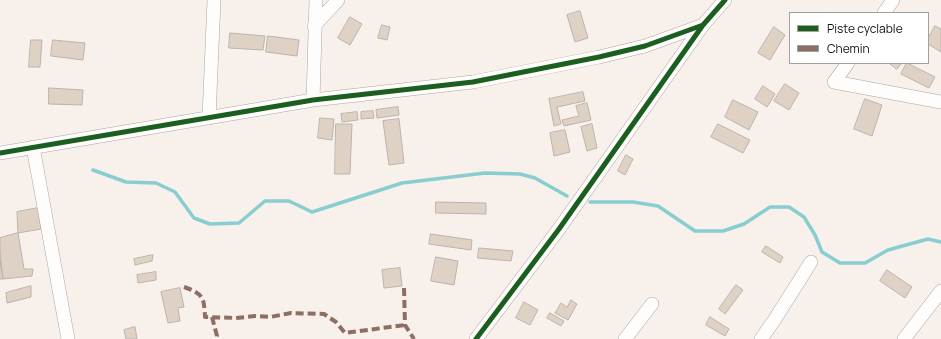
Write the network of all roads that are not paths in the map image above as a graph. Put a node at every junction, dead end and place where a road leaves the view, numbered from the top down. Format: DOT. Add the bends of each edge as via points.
graph roads {
  1 [pos="214,0"];
  2 [pos="316,0"];
  3 [pos="338,0"];
  4 [pos="725,0"];
  5 [pos="893,0"];
  6 [pos="885,12"];
  7 [pos="703,25"];
  8 [pos="314,26"];
  9 [pos="847,64"];
  10 [pos="313,100"];
  11 [pos="941,102"];
  12 [pos="209,118"];
  13 [pos="33,147"];
  14 [pos="0,153"];
  15 [pos="811,262"];
  16 [pos="941,291"];
  17 [pos="652,304"];
  18 [pos="68,339"];
  19 [pos="476,339"];
  20 [pos="625,339"];
  21 [pos="761,339"];
  22 [pos="904,339"];
  1 -- 12 [label="street"];
  2 -- 8 [label="street"];
  3 -- 8 [label="street"];
  4 -- 7 [label="street"];
  5 -- 6 [label="street"];
  7 -- 10 [label="street" via="645,46 607,56 488,79"];
  7 -- 19 [label="street" via="559,229"];
  8 -- 10 [label="street"];
  9 -- 11 [label="street" via="834,82"];
  10 -- 12 [label="street"];
  12 -- 13 [label="street"];
  13 -- 14 [label="street"];
  13 -- 18 [label="street"];
  15 -- 21 [label="street"];
  16 -- 22 [label="street"];
  17 -- 20 [label="street"];
}
